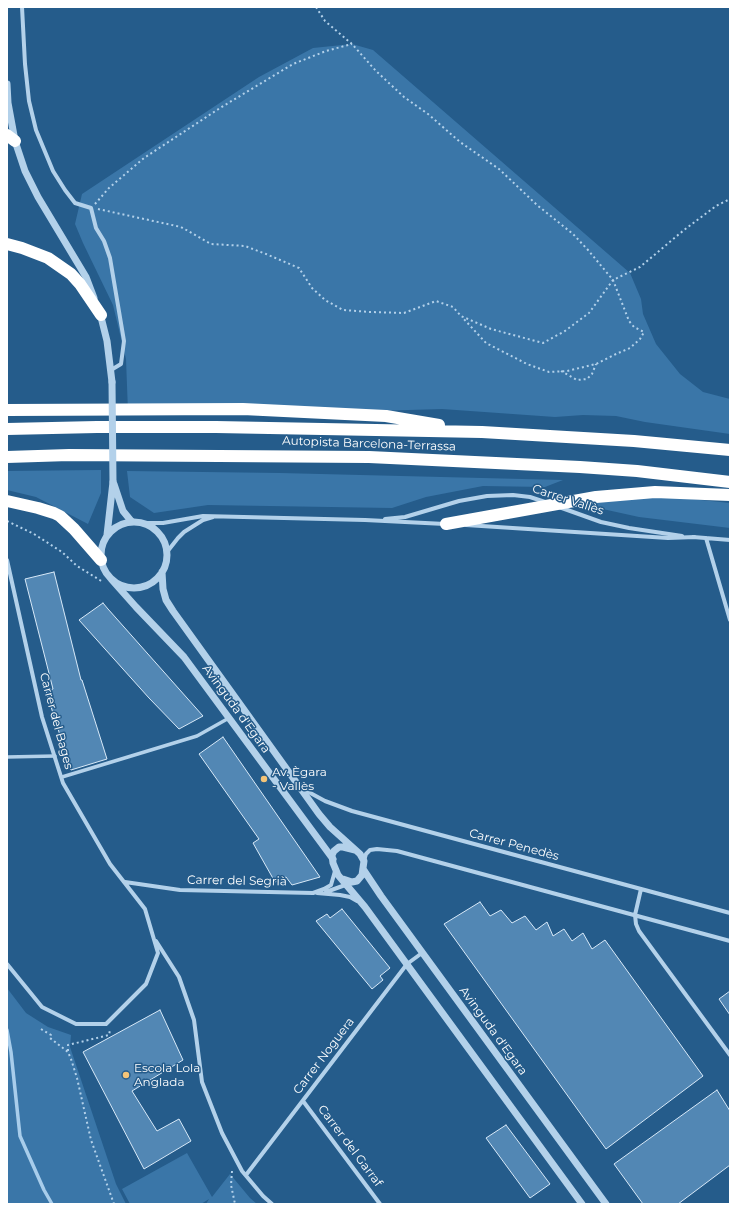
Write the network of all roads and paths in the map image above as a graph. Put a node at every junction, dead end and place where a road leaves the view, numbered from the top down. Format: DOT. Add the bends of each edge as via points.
graph roads {
  1 [pos="22,7"];
  2 [pos="316,7"];
  3 [pos="352,44"];
  4 [pos="7,84"];
  5 [pos="11,138"];
  6 [pos="730,199"];
  7 [pos="92,208"];
  8 [pos="7,244"];
  9 [pos="613,280"];
  10 [pos="101,314"];
  11 [pos="461,316"];
  12 [pos="596,364"];
  13 [pos="111,370"];
  14 [pos="560,371"];
  15 [pos="7,410"];
  16 [pos="7,429"];
  17 [pos="482,432"];
  18 [pos="730,450"];
  19 [pos="7,457"];
  20 [pos="113,482"];
  21 [pos="730,482"];
  22 [pos="730,495"];
  23 [pos="7,501"];
  24 [pos="552,505"];
  25 [pos="223,516"];
  26 [pos="365,520"];
  27 [pos="7,521"];
  28 [pos="132,522"];
  29 [pos="143,523"];
  30 [pos="446,524"];
  31 [pos="107,535"];
  32 [pos="695,538"];
  33 [pos="706,538"];
  34 [pos="730,540"];
  35 [pos="167,552"];
  36 [pos="7,560"];
  37 [pos="101,560"];
  38 [pos="162,572"];
  39 [pos="112,580"];
  40 [pos="104,583"];
  41 [pos="730,620"];
  42 [pos="229,718"];
  43 [pos="55,756"];
  44 [pos="7,757"];
  45 [pos="62,777"];
  46 [pos="297,784"];
  47 [pos="354,850"];
  48 [pos="333,859"];
  49 [pos="364,861"];
  50 [pos="335,868"];
  51 [pos="363,869"];
  52 [pos="124,882"];
  53 [pos="347,882"];
  54 [pos="641,889"];
  55 [pos="313,893"];
  56 [pos="324,893"];
  57 [pos="362,903"];
  58 [pos="730,913"];
  59 [pos="635,915"];
  60 [pos="153,936"];
  61 [pos="730,941"];
  62 [pos="422,953"];
  63 [pos="7,964"];
  64 [pos="407,964"];
  65 [pos="42,1029"];
  66 [pos="110,1030"];
  67 [pos="68,1052"];
  68 [pos="730,1055"];
  69 [pos="303,1101"];
  70 [pos="232,1172"];
  71 [pos="246,1175"];
  72 [pos="114,1204"];
  73 [pos="235,1204"];
  74 [pos="272,1204"];
  75 [pos="380,1204"];
  76 [pos="582,1204"];
  77 [pos="606,1204"];
  1 -- 7 [label="street" via="29,101 36,130 53,171 65,190 75,203"];
  2 -- 3 [label="path" via="325,21"];
  3 -- 7 [label="path" via="293,64 220,108 144,158"];
  3 -- 9 [label="path" via="404,97 460,142 499,169 537,205 574,234"];
  4 -- 5 [label="street"];
  5 -- 10 [label="street" via="38,197 86,278"];
  6 -- 9 [label="path" via="716,206 684,230 640,267"];
  7 -- 11 [label="path" via="181,227 211,244 245,246 266,254 299,268 312,288 325,300 343,310 404,313 436,301 453,307"];
  7 -- 13 [label="street" via="96,228 110,258 124,341 121,364"];
  8 -- 10 [label="highway" via="48,258 71,274"];
  9 -- 11 [label="path" via="589,313 565,331 542,343 491,330"];
  9 -- 12 [label="path" via="628,321 644,332 630,348"];
  10 -- 13 [label="street"];
  11 -- 14 [label="path" via="486,343 507,355 549,372"];
  12 -- 14 [label="path"];
  12 -- 14 [label="path" via="587,379 577,380"];
  13 -- 20 [label="street, bridge"];
  15 -- 17 [label="highway" via="243,409 386,416"];
  16 -- 17 [label="highway, Autopista Barcelona-Terrassa" via="216,427"];
  17 -- 18 [label="highway, Autopista Barcelona-Terrassa" via="634,441"];
  19 -- 21 [label="highway, Autopista Barcelona-Terrassa" via="369,457 580,467"];
  20 -- 28 [label="street" via="123,512"];
  20 -- 31 [label="street"];
  22 -- 24 [label="highway" via="655,492 596,497"];
  23 -- 37 [label="highway" via="60,516"];
  24 -- 26 [label="street, Carrer Vallès" via="530,497 487,496 405,516"];
  24 -- 30 [label="highway"];
  24 -- 32 [label="street, Carrer Vallès" via="601,522"];
  25 -- 26 [label="street, Carrer Vallès"];
  25 -- 29 [label="street, Carrer Vallès" via="197,516 163,523"];
  25 -- 35 [label="street, Carrer Vallès" via="203,520 193,526 178,538"];
  26 -- 30 [label="street, Carrer Vallès"];
  27 -- 40 [label="path" via="34,534"];
  28 -- 29 [label="street"];
  28 -- 31 [label="street" via="120,524"];
  29 -- 35 [label="street" via="158,532"];
  30 -- 32 [label="street, Carrer Vallès"];
  31 -- 37 [label="street" via="102,545"];
  32 -- 33 [label="street, Carrer Vallès"];
  33 -- 34 [label="street, Carrer Vallès"];
  33 -- 41 [label="street"];
  35 -- 38 [label="street"];
  36 -- 43 [label="street, Carrer del Bages" via="42,717"];
  37 -- 39 [label="street" via="104,571"];
  38 -- 39 [label="street" via="159,577 144,586 132,588"];
  38 -- 46 [label="street, Avinguda d'Egara" via="163,590 173,611"];
  39 -- 42 [label="street, Avinguda d'Egara" via="184,657"];
  42 -- 45 [label="street" via="197,736"];
  42 -- 48 [label="street, Avinguda d'Egara"];
  43 -- 44 [label="street"];
  43 -- 45 [label="street, Carrer del Bages"];
  45 -- 52 [label="street, Carrer del Bages" via="63,783 110,864"];
  46 -- 47 [label="street, Avinguda d'Egara" via="330,827"];
  46 -- 54 [label="street, Carrer Penedès" via="325,801 352,811"];
  47 -- 48 [label="street" via="339,847 332,855"];
  47 -- 49 [label="street, Avinguda d'Egara"];
  48 -- 50 [label="street, Avinguda d'Egara"];
  49 -- 51 [label="street"];
  49 -- 59 [label="street" via="370,850 397,852"];
  50 -- 53 [label="street, Avinguda d'Egara" via="338,875"];
  50 -- 55 [label="street, Carrer del Segrià" via="331,885"];
  51 -- 53 [label="street" via="357,881"];
  51 -- 62 [label="street, Avinguda d'Egara"];
  52 -- 55 [label="street, Carrer del Segrià" via="180,890"];
  52 -- 60 [label="street, Carrer del Bages" via="145,910"];
  53 -- 56 [label="street"];
  53 -- 57 [label="street, Avinguda d'Egara"];
  54 -- 58 [label="street, Carrer Penedès"];
  54 -- 59 [label="street"];
  55 -- 56 [label="street"];
  56 -- 57 [label="street" via="350,897"];
  57 -- 64 [label="street, Avinguda d'Egara"];
  59 -- 61 [label="street"];
  59 -- 68 [label="street" via="640,931"];
  60 -- 63 [label="street, Carrer del Bages" via="158,953 146,984 106,1024 76,1024 42,1007"];
  60 -- 71 [label="street, Carrer del Bages" via="180,977 194,1020 202,1082 222,1133"];
  62 -- 64 [label="street, Carrer Noguera"];
  62 -- 77 [label="street, Avinguda d'Egara"];
  64 -- 69 [label="street, Carrer Noguera"];
  64 -- 76 [label="street, Avinguda d'Egara"];
  65 -- 67 [label="path"];
  66 -- 67 [label="path" via="109,1035 68,1045"];
  67 -- 72 [label="path" via="77,1078 90,1140"];
  69 -- 71 [label="street, Carrer Noguera"];
  69 -- 75 [label="street, Carrer del Garraf"];
  70 -- 73 [label="path" via="231,1185"];
  71 -- 74 [label="street, Carrer del Bages"];
}
